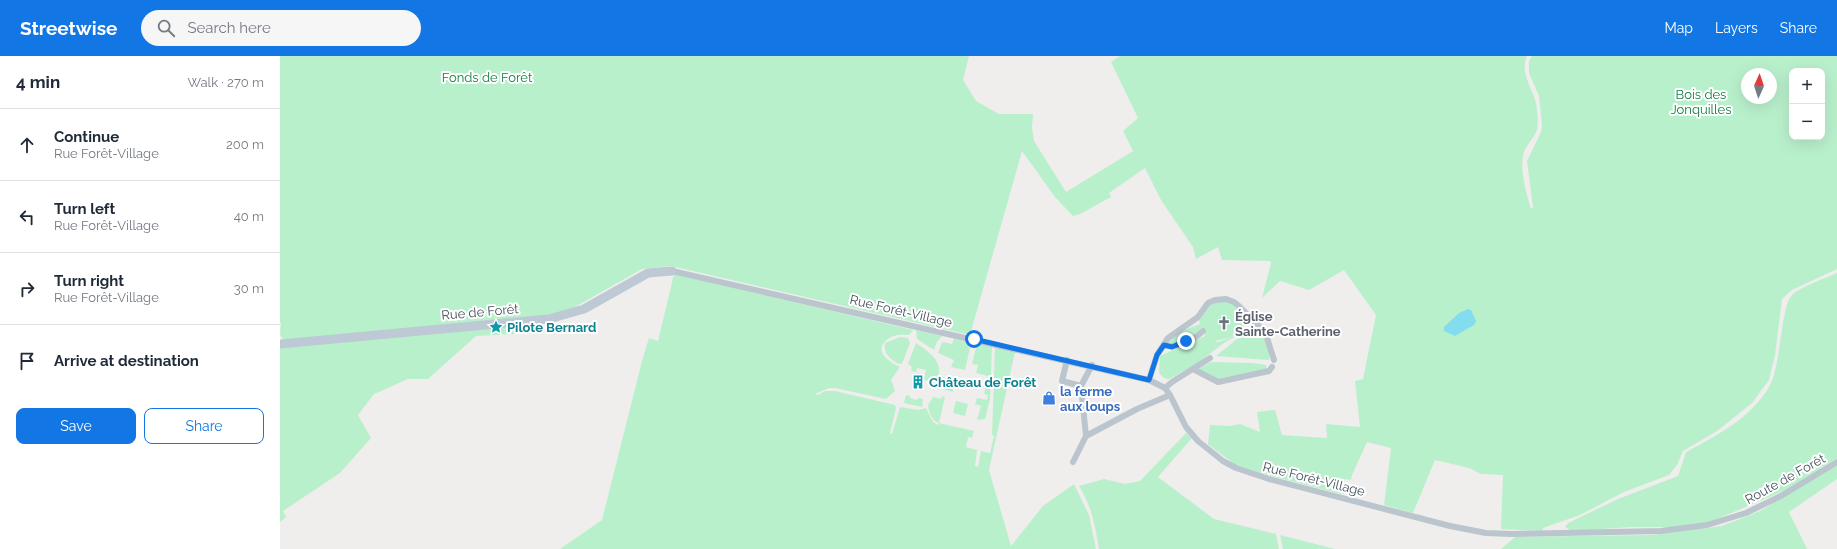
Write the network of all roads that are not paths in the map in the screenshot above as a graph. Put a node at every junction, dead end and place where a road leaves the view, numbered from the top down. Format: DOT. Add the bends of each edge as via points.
graph roads {
  1 [pos="672,271"];
  2 [pos="1203,331"];
  3 [pos="280,344"];
  4 [pos="1164,345"];
  5 [pos="1210,358"];
  6 [pos="1067,360"];
  7 [pos="1092,365"];
  8 [pos="1193,369"];
  9 [pos="1149,380"];
  10 [pos="1082,386"];
  11 [pos="1165,388"];
  12 [pos="1170,395"];
  13 [pos="1086,436"];
  14 [pos="1073,462"];
  15 [pos="1837,462"];
  16 [pos="1698,527"];
  1 -- 3 [label="street, Rue de Forêt" via="648,273 584,309 549,319"];
  1 -- 6 [label="street, Rue Forêt-Village"];
  2 -- 4 [label="street" via="1172,347"];
  4 -- 8 [label="street" via="1168,338 1198,316 1208,303 1226,299 1239,306 1267,338 1273,364 1269,371 1218,382"];
  4 -- 9 [label="street" via="1157,355"];
  5 -- 8 [label="street"];
  6 -- 7 [label="street, Rue Forêt-Village"];
  6 -- 10 [label="street" via="1062,381"];
  7 -- 9 [label="street, Rue Forêt-Village"];
  7 -- 10 [label="street"];
  8 -- 11 [label="street"];
  9 -- 11 [label="street, Rue Forêt-Village"];
  10 -- 13 [label="street"];
  11 -- 12 [label="street, Rue Forêt-Village"];
  12 -- 13 [label="street"];
  12 -- 16 [label="street, Rue Forêt-Village" via="1186,427 1210,451 1236,468 1450,526 1486,533 1512,534 1661,531"];
  13 -- 14 [label="street"];
  15 -- 16 [label="street, Route de Forêt" via="1781,496 1746,513"];
}
